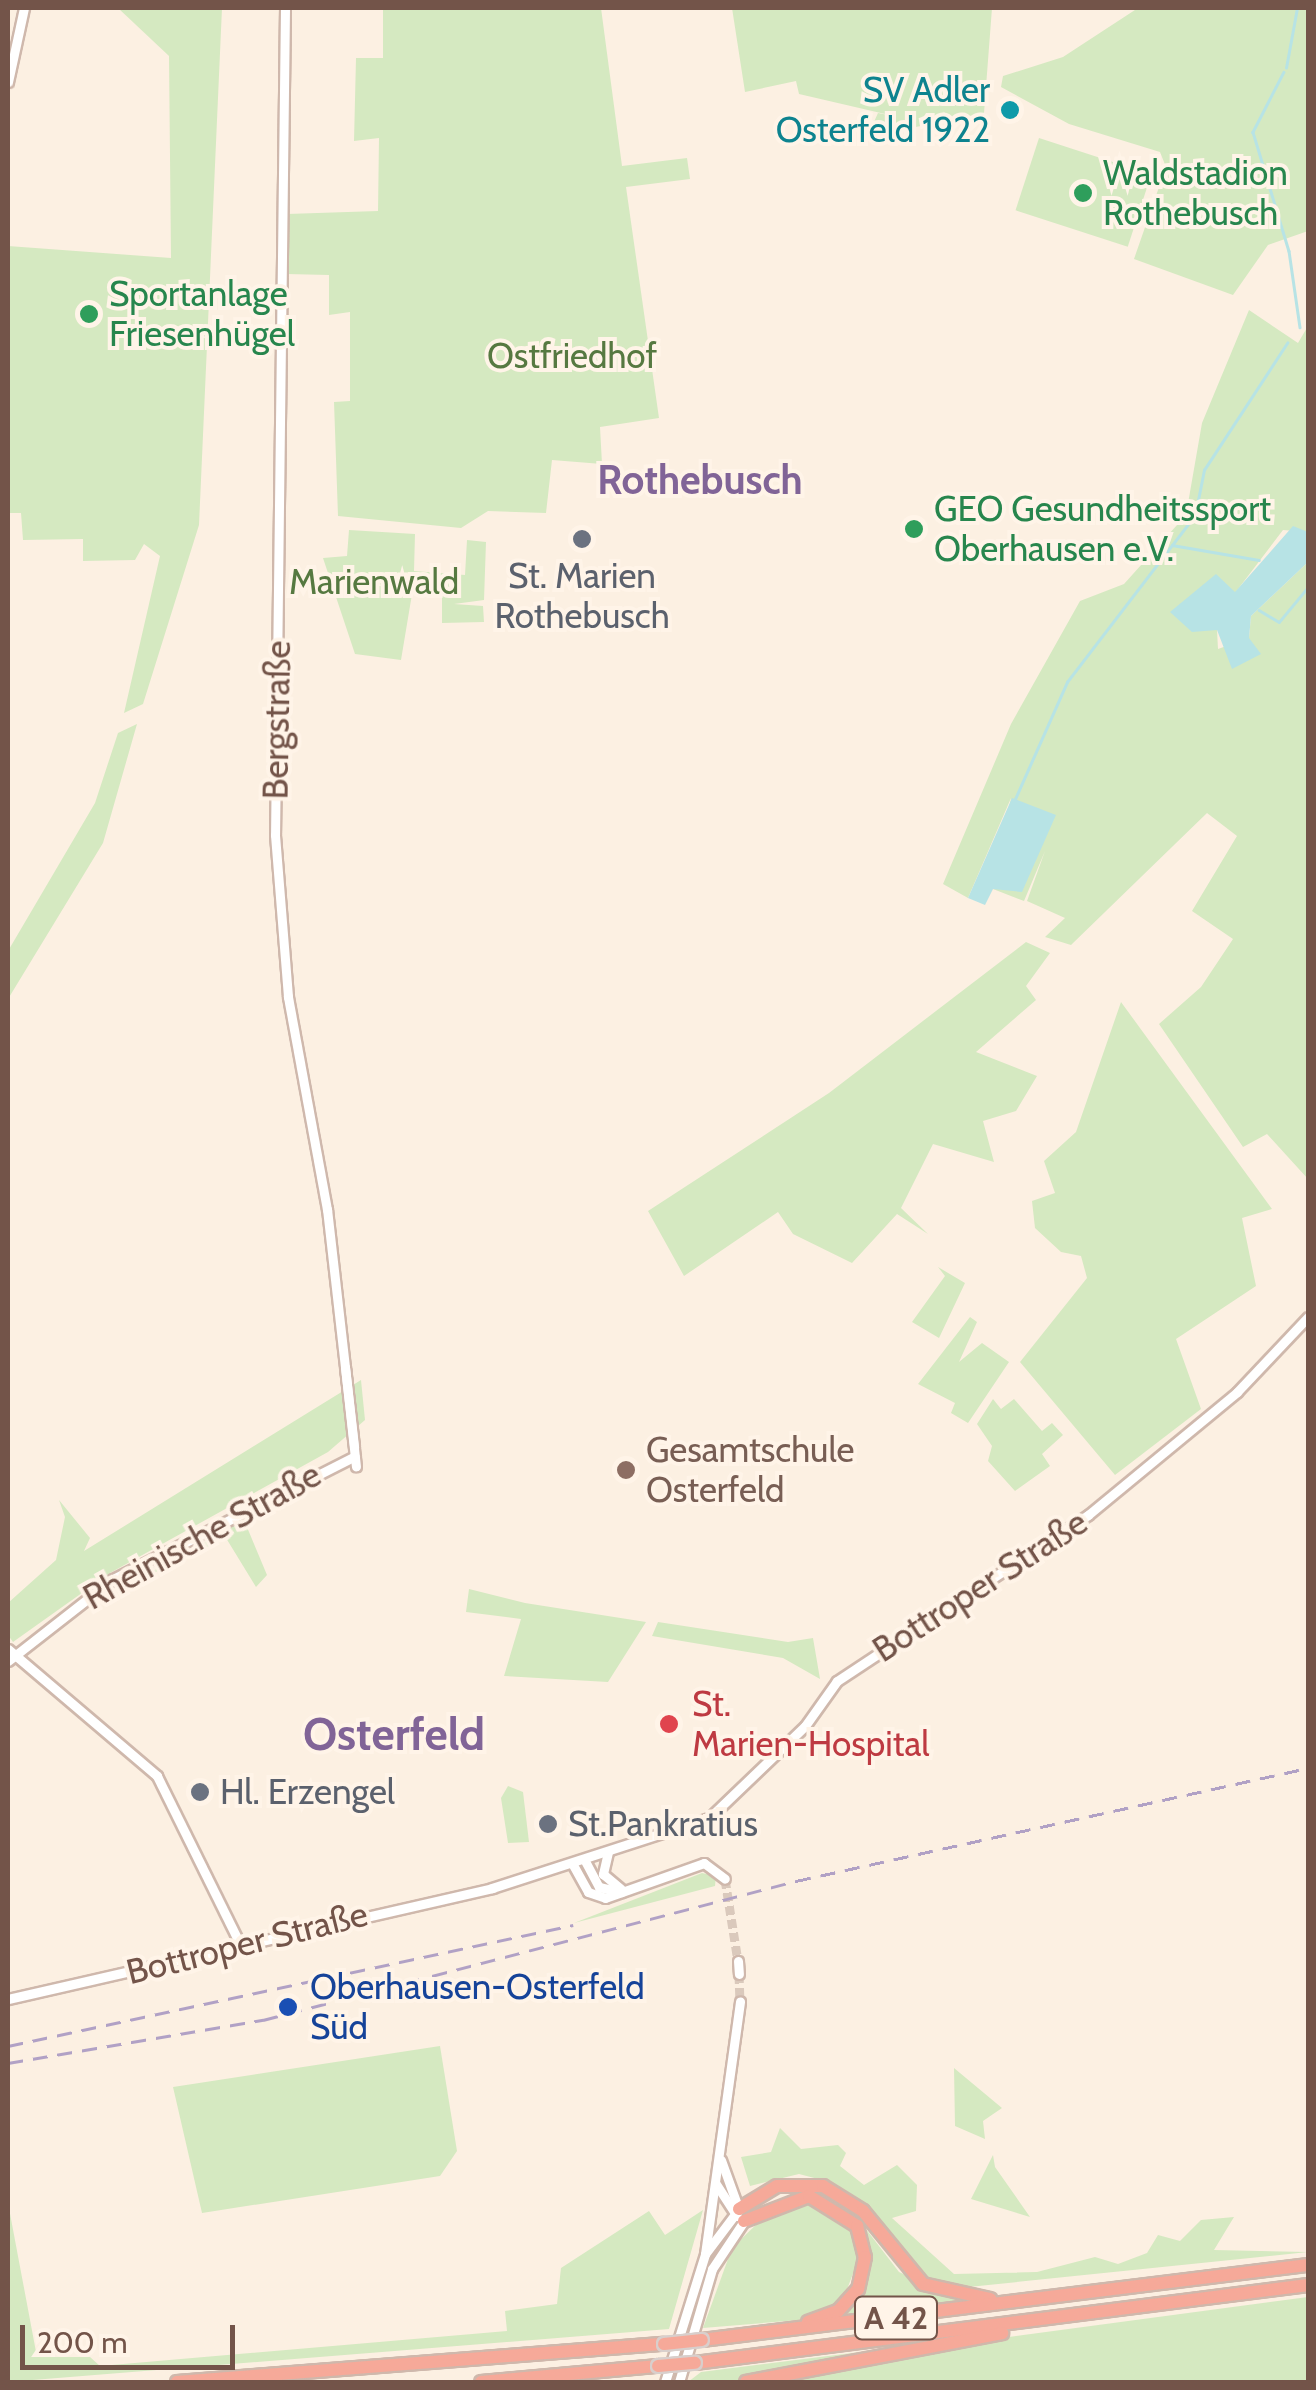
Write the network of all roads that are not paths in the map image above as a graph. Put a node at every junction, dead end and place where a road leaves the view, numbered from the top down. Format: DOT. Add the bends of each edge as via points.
graph roads {
  1 [pos="24,8"];
  2 [pos="285,8"];
  3 [pos="8,82"];
  4 [pos="1308,1317"];
  5 [pos="355,1456"];
  6 [pos="9,1655"];
  7 [pos="608,1852"];
  8 [pos="584,1859"];
  9 [pos="572,1863"];
  10 [pos="725,1879"];
  11 [pos="628,1890"];
  12 [pos="240,1944"];
  13 [pos="738,1961"];
  14 [pos="739,1974"];
  15 [pos="8,2000"];
  16 [pos="740,2002"];
  17 [pos="720,2157"];
  18 [pos="716,2181"];
  19 [pos="739,2215"];
  20 [pos="705,2254"];
  21 [pos="1308,2264"];
  22 [pos="1308,2285"];
  23 [pos="1023,2301"];
  24 [pos="1022,2324"];
  25 [pos="769,2333"];
  26 [pos="177,2382"];
  27 [pos="481,2382"];
  28 [pos="665,2382"];
  29 [pos="679,2382"];
  30 [pos="746,2382"];
  1 -- 3 [label="main road"];
  2 -- 5 [label="main road, Bergstraße" via="275,835 288,996"];
  4 -- 7 [label="main road, Bottroper Straße" via="1246,1383 1088,1515 837,1681 806,1726 716,1814"];
  5 -- 6 [label="main road, Rheinische Straße" via="113,1579"];
  6 -- 12 [label="main road" via="156,1776"];
  7 -- 8 [label="main road, Bottroper Straße"];
  7 -- 11 [label="main road" via="603,1874"];
  8 -- 9 [label="main road, Bottroper Straße"];
  8 -- 11 [label="main road" via="599,1887"];
  9 -- 11 [label="main road" via="592,1895"];
  9 -- 12 [label="main road, Bottroper Straße"];
  10 -- 11 [label="main road" via="704,1863"];
  12 -- 15 [label="main road, Bottroper Straße"];
  13 -- 14 [label="main road"];
  16 -- 17 [label="main road"];
  17 -- 18 [label="main road"];
  17 -- 19 [label="main road"];
  18 -- 19 [label="main road"];
  18 -- 20 [label="main road"];
  19 -- 20 [label="main road"];
  19 -- 23 [label="highway" via="783,2184 823,2186 863,2211 922,2284"];
  19 -- 25 [label="highway" via="814,2196 844,2211 863,2242 864,2274 848,2303"];
  19 -- 29 [label="main road" via="712,2269"];
  20 -- 28 [label="main road"];
  21 -- 23 [label="highway, A 42"];
  22 -- 24 [label="highway, A 42"];
  23 -- 25 [label="highway, A 42"];
  24 -- 27 [label="highway, A 42, bridge"];
  24 -- 30 [label="highway"];
  25 -- 26 [label="highway, A 42, bridge"];
}
